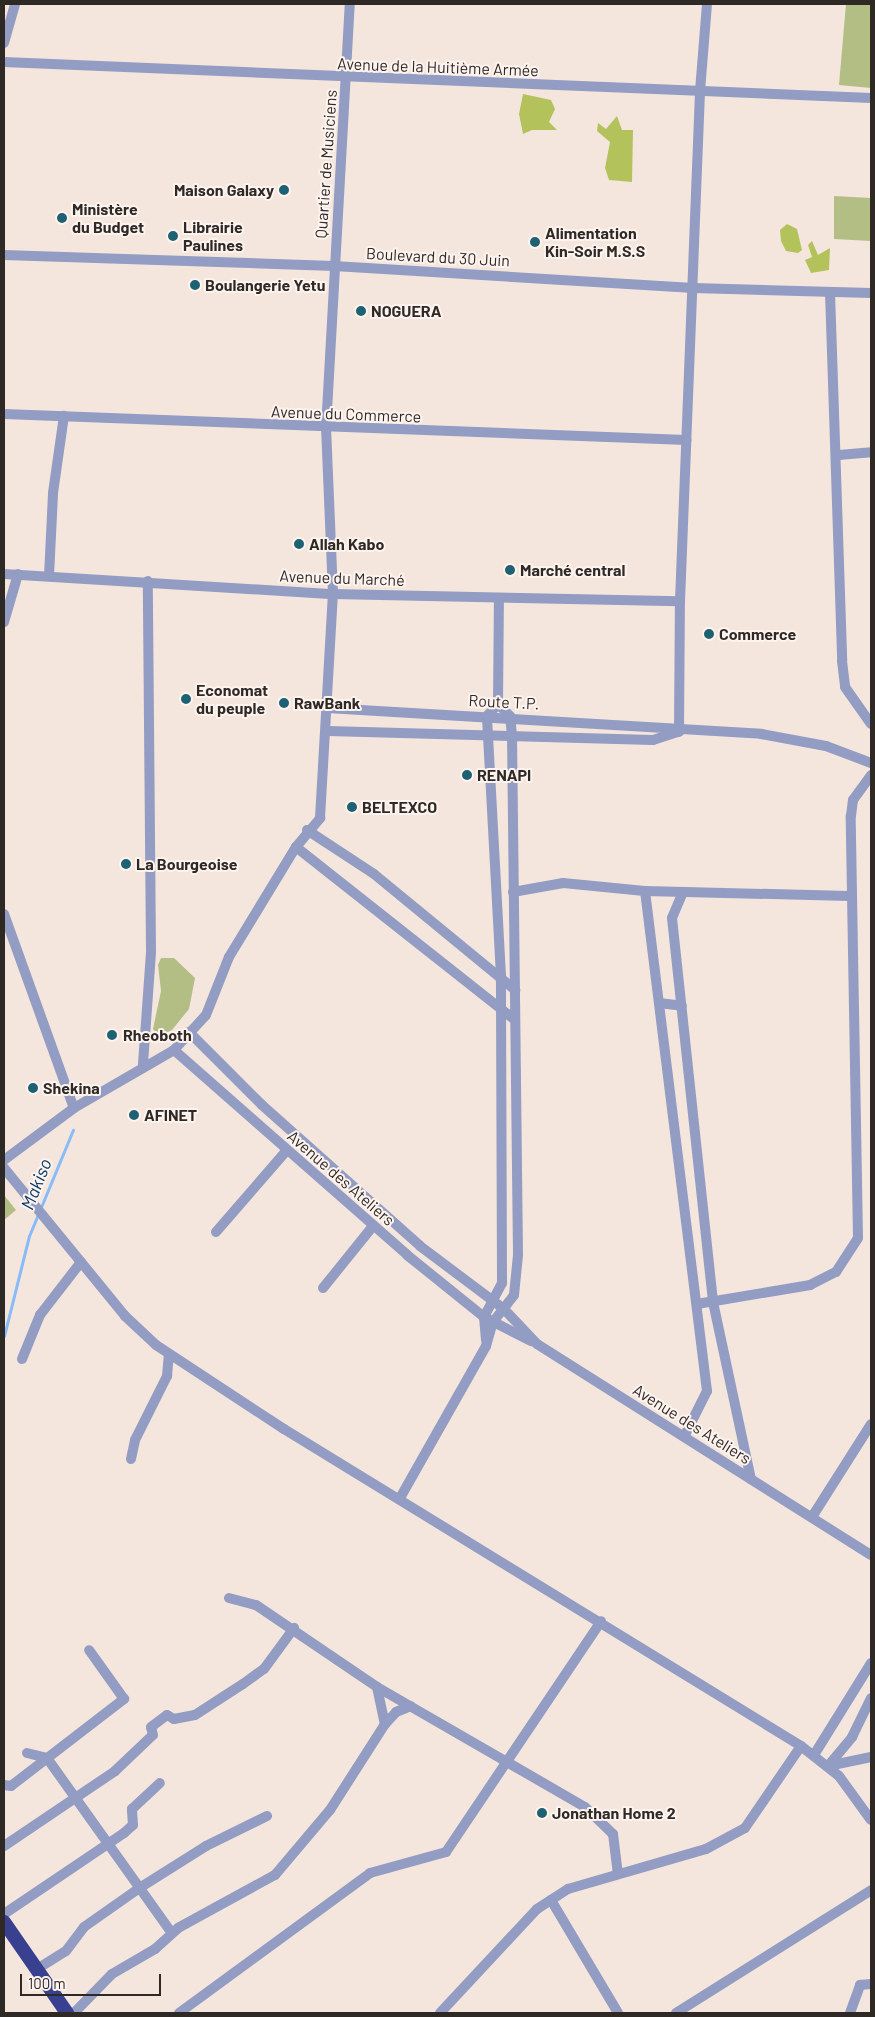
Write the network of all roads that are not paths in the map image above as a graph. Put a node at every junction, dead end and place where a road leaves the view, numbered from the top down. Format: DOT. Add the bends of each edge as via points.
graph roads {
  1 [pos="15,4"];
  2 [pos="350,4"];
  3 [pos="708,4"];
  4 [pos="4,43"];
  5 [pos="4,62"];
  6 [pos="346,79"];
  7 [pos="700,91"];
  8 [pos="871,98"];
  9 [pos="4,255"];
  10 [pos="334,266"];
  11 [pos="693,288"];
  12 [pos="830,292"];
  13 [pos="871,293"];
  14 [pos="4,414"];
  15 [pos="64,416"];
  16 [pos="326,429"];
  17 [pos="687,440"];
  18 [pos="871,452"];
  19 [pos="839,455"];
  20 [pos="4,574"];
  21 [pos="18,574"];
  22 [pos="50,576"];
  23 [pos="148,582"];
  24 [pos="333,594"];
  25 [pos="499,598"];
  26 [pos="680,600"];
  27 [pos="4,622"];
  28 [pos="498,704"];
  29 [pos="327,708"];
  30 [pos="486,716"];
  31 [pos="510,716"];
  32 [pos="871,724"];
  33 [pos="328,730"];
  34 [pos="679,732"];
  35 [pos="512,735"];
  36 [pos="487,736"];
  37 [pos="871,763"];
  38 [pos="871,775"];
  39 [pos="308,830"];
  40 [pos="296,847"];
  41 [pos="645,891"];
  42 [pos="514,892"];
  43 [pos="683,892"];
  44 [pos="849,896"];
  45 [pos="4,914"];
  46 [pos="500,976"];
  47 [pos="515,990"];
  48 [pos="659,1003"];
  49 [pos="498,1006"];
  50 [pos="682,1006"];
  51 [pos="515,1020"];
  52 [pos="189,1032"];
  53 [pos="174,1050"];
  54 [pos="143,1064"];
  55 [pos="74,1108"];
  56 [pos="287,1150"];
  57 [pos="4,1160"];
  58 [pos="4,1168"];
  59 [pos="373,1226"];
  60 [pos="216,1232"];
  61 [pos="81,1262"];
  62 [pos="323,1288"];
  63 [pos="494,1302"];
  64 [pos="713,1302"];
  65 [pos="697,1304"];
  66 [pos="504,1309"];
  67 [pos="489,1320"];
  68 [pos="537,1344"];
  69 [pos="169,1354"];
  70 [pos="22,1358"];
  71 [pos="871,1424"];
  72 [pos="684,1437"];
  73 [pos="130,1459"];
  74 [pos="751,1479"];
  75 [pos="400,1498"];
  76 [pos="812,1517"];
  77 [pos="871,1555"];
  78 [pos="229,1598"];
  79 [pos="601,1620"];
  80 [pos="294,1628"];
  81 [pos="89,1650"];
  82 [pos="871,1662"];
  83 [pos="377,1687"];
  84 [pos="871,1698"];
  85 [pos="411,1706"];
  86 [pos="386,1724"];
  87 [pos="800,1746"];
  88 [pos="27,1753"];
  89 [pos="814,1755"];
  90 [pos="871,1757"];
  91 [pos="47,1758"];
  92 [pos="510,1762"];
  93 [pos="828,1766"];
  94 [pos="160,1784"];
  95 [pos="4,1785"];
  96 [pos="75,1797"];
  97 [pos="267,1816"];
  98 [pos="871,1820"];
  99 [pos="107,1843"];
  100 [pos="4,1846"];
  101 [pos="618,1872"];
  102 [pos="141,1887"];
  103 [pos="871,1890"];
  104 [pos="551,1900"];
  105 [pos="4,1914"];
  106 [pos="4,1922"];
  107 [pos="172,1933"];
  108 [pos="37,1969"];
  109 [pos="871,1984"];
  110 [pos="67,2013"];
  111 [pos="74,2013"];
  112 [pos="179,2013"];
  113 [pos="440,2013"];
  114 [pos="618,2013"];
  115 [pos="676,2013"];
  116 [pos="850,2013"];
  1 -- 4 [label="street"];
  2 -- 6 [label="street, Quartier de Musiciens"];
  3 -- 7 [label="street"];
  5 -- 6 [label="street, Avenue de la Huitième Armée"];
  6 -- 7 [label="street, Avenue de la Huitième Armée"];
  6 -- 10 [label="street, Quartier de Musiciens"];
  7 -- 8 [label="street, Avenue de la Huitième Armée"];
  7 -- 11 [label="street"];
  9 -- 10 [label="street, Boulevard du 30 Juin"];
  10 -- 11 [label="street, Boulevard du 30 Juin"];
  10 -- 16 [label="street, Quartier de Musiciens"];
  11 -- 12 [label="street, Boulevard du 30 Juin"];
  11 -- 17 [label="street"];
  12 -- 13 [label="street, Boulevard du 30 Juin"];
  12 -- 19 [label="street"];
  14 -- 15 [label="street, Avenue du Commerce"];
  15 -- 16 [label="street, Avenue du Commerce"];
  15 -- 22 [label="street" via="53,493"];
  16 -- 17 [label="street, Avenue du Commerce"];
  16 -- 24 [label="street, Quartier de Musiciens"];
  17 -- 26 [label="street"];
  18 -- 19 [label="street"];
  19 -- 32 [label="street" via="845,688"];
  20 -- 21 [label="street, Avenue du Marché"];
  21 -- 22 [label="street, Avenue du Marché"];
  21 -- 27 [label="street"];
  22 -- 23 [label="street, Avenue du Marché"];
  23 -- 24 [label="street, Avenue du Marché"];
  23 -- 54 [label="street" via="151,952"];
  24 -- 25 [label="street, Avenue du Marché"];
  24 -- 29 [label="street, Quartier de Musiciens"];
  25 -- 26 [label="street, Avenue du Marché"];
  25 -- 28 [label="street"];
  26 -- 34 [label="street"];
  28 -- 30 [label="street"];
  28 -- 31 [label="street"];
  29 -- 30 [label="street, Route T.P."];
  29 -- 33 [label="street, Quartier de Musiciens"];
  30 -- 31 [label="street, Route T.P."];
  30 -- 36 [label="street"];
  31 -- 34 [label="street, Route T.P." via="651,725"];
  31 -- 35 [label="street"];
  33 -- 36 [label="street, Route T.P."];
  33 -- 39 [label="street, Quartier de Musiciens" via="320,818"];
  34 -- 35 [label="street, Route T.P." via="654,740"];
  34 -- 37 [label="street, Route T.P." via="770,736 826,746"];
  35 -- 36 [label="street, Route T.P."];
  35 -- 42 [label="street"];
  36 -- 46 [label="street"];
  38 -- 44 [label="street" via="853,800"];
  39 -- 40 [label="street, Quartier de Musiciens"];
  39 -- 46 [label="street" via="374,874"];
  40 -- 49 [label="street"];
  40 -- 52 [label="street, Quartier de Musiciens" via="229,957 206,1015"];
  41 -- 42 [label="street" via="562,883"];
  41 -- 43 [label="street"];
  41 -- 48 [label="street"];
  42 -- 47 [label="street"];
  43 -- 44 [label="street"];
  43 -- 50 [label="street" via="672,918"];
  44 -- 64 [label="street" via="858,1069 858,1238 836,1272 810,1285"];
  45 -- 55 [label="street"];
  46 -- 47 [label="street"];
  46 -- 49 [label="street"];
  47 -- 51 [label="street"];
  48 -- 50 [label="street"];
  48 -- 65 [label="street"];
  49 -- 51 [label="street"];
  49 -- 63 [label="street" via="502,1283"];
  50 -- 64 [label="street"];
  51 -- 66 [label="street" via="518,1255 514,1295"];
  52 -- 53 [label="street, Quartier de Musiciens"];
  52 -- 63 [label="street, Avenue des Ateliers" via="262,1105 399,1227"];
  53 -- 54 [label="street"];
  53 -- 56 [label="street, Avenue des Ateliers"];
  54 -- 55 [label="street"];
  55 -- 57 [label="street"];
  56 -- 59 [label="street, Avenue des Ateliers"];
  56 -- 60 [label="street"];
  58 -- 61 [label="street"];
  59 -- 62 [label="street"];
  59 -- 67 [label="street, Avenue des Ateliers"];
  61 -- 69 [label="street" via="125,1316"];
  61 -- 70 [label="street" via="40,1315"];
  63 -- 66 [label="street, Avenue des Ateliers"];
  63 -- 67 [label="street"];
  64 -- 65 [label="street"];
  64 -- 74 [label="street"];
  65 -- 72 [label="street" via="707,1390"];
  66 -- 67 [label="street"];
  66 -- 68 [label="street, Avenue des Ateliers"];
  67 -- 68 [label="street, Avenue des Ateliers"];
  67 -- 75 [label="street" via="486,1346"];
  68 -- 72 [label="street, Avenue des Ateliers"];
  69 -- 73 [label="street" via="167,1376 135,1440"];
  69 -- 75 [label="street"];
  71 -- 76 [label="street"];
  72 -- 74 [label="street, Avenue des Ateliers"];
  74 -- 76 [label="street, Avenue des Ateliers"];
  75 -- 79 [label="street"];
  76 -- 77 [label="street, Avenue des Ateliers"];
  78 -- 80 [label="street" via="256,1605"];
  79 -- 87 [label="street"];
  79 -- 92 [label="street"];
  80 -- 83 [label="street"];
  80 -- 96 [label="street" via="264,1668 195,1715 174,1719 167,1715 152,1727 153,1735 115,1771"];
  81 -- 91 [label="street" via="124,1699"];
  82 -- 89 [label="street"];
  83 -- 85 [label="street"];
  83 -- 86 [label="street"];
  84 -- 93 [label="street" via="852,1737"];
  85 -- 86 [label="street" via="396,1712"];
  85 -- 92 [label="street"];
  86 -- 107 [label="street" via="330,1810 275,1875"];
  87 -- 89 [label="street"];
  87 -- 101 [label="street" via="745,1828 706,1849 624,1876"];
  88 -- 91 [label="street"];
  89 -- 93 [label="street"];
  90 -- 93 [label="street" via="856,1757"];
  91 -- 95 [label="street" via="11,1786"];
  91 -- 96 [label="street"];
  92 -- 101 [label="street" via="602,1821 618,1845"];
  92 -- 112 [label="street" via="446,1852 370,1873"];
  93 -- 98 [label="street"];
  94 -- 99 [label="street" via="132,1809 133,1825"];
  96 -- 99 [label="street"];
  96 -- 100 [label="street"];
  97 -- 102 [label="street" via="206,1846"];
  99 -- 102 [label="street"];
  99 -- 105 [label="street"];
  101 -- 104 [label="street"];
  102 -- 107 [label="street"];
  102 -- 108 [label="street" via="84,1927 66,1951"];
  103 -- 115 [label="street"];
  104 -- 113 [label="street" via="518,1927"];
  104 -- 114 [label="street"];
  106 -- 108 [label="highway"];
  107 -- 111 [label="street" via="156,1949 112,1974"];
  108 -- 110 [label="highway"];
  109 -- 116 [label="street" via="860,1985"];
}
